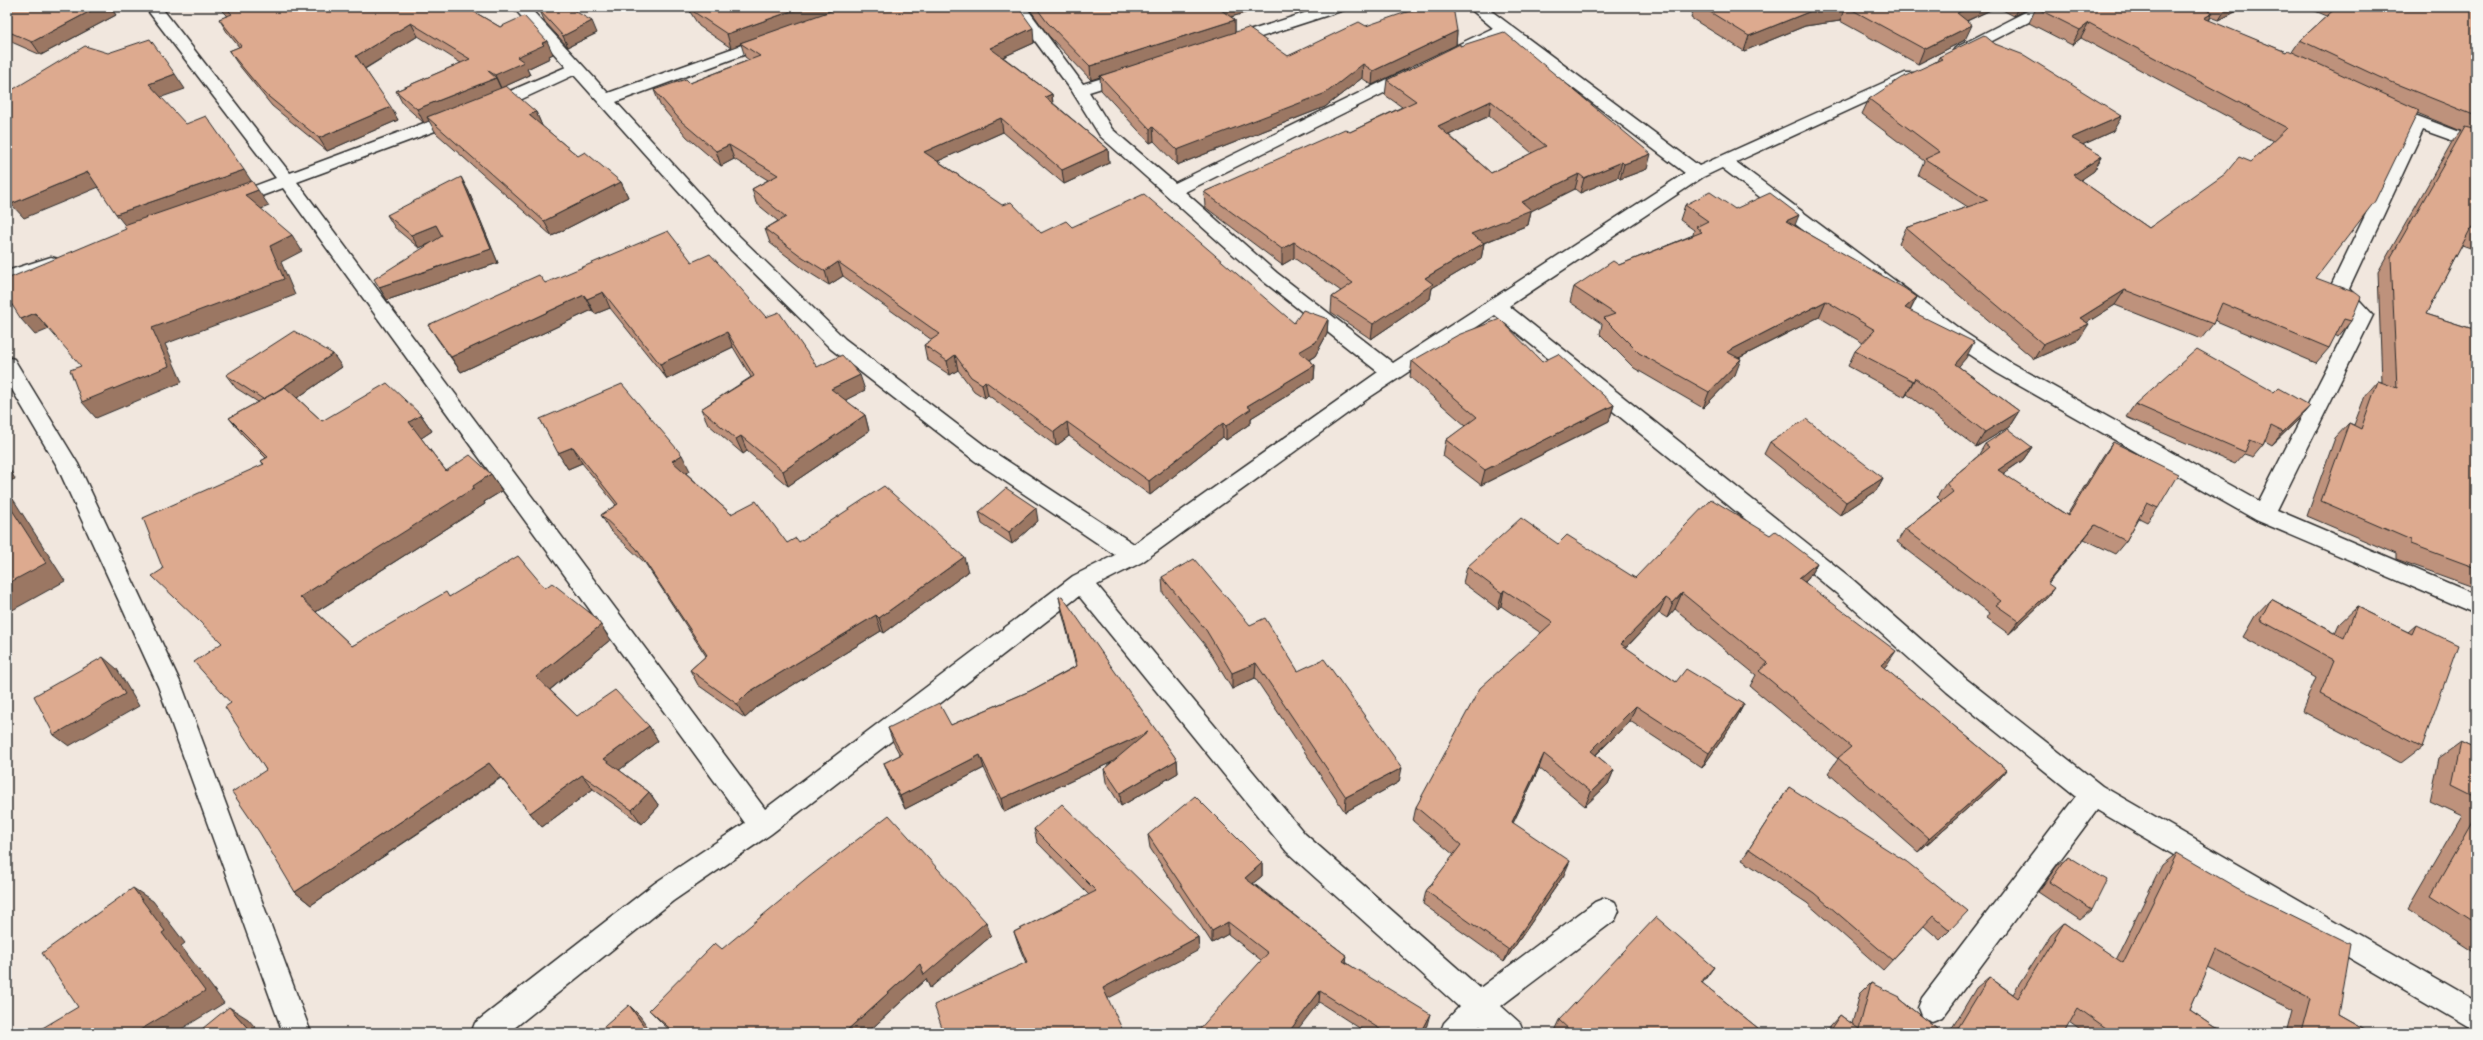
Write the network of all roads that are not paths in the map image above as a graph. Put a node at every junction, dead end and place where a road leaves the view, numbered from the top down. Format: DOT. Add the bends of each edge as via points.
graph roads {
  1 [pos="153,7"];
  2 [pos="521,7"];
  3 [pos="1018,7"];
  4 [pos="1339,7"];
  5 [pos="1476,7"];
  6 [pos="2047,7"];
  7 [pos="1503,29"];
  8 [pos="788,34"];
  9 [pos="1212,48"];
  10 [pos="1446,57"];
  11 [pos="577,68"];
  12 [pos="1424,68"];
  13 [pos="1146,69"];
  14 [pos="1079,90"];
  15 [pos="605,100"];
  16 [pos="2391,112"];
  17 [pos="2418,124"];
  18 [pos="2476,144"];
  19 [pos="1723,160"];
  20 [pos="1697,173"];
  21 [pos="288,182"];
  22 [pos="1173,191"];
  23 [pos="214,207"];
  24 [pos="66,258"];
  25 [pos="7,278"];
  26 [pos="1494,304"];
  27 [pos="7,364"];
  28 [pos="1393,373"];
  29 [pos="2264,514"];
  30 [pos="1134,556"];
  31 [pos="1080,582"];
  32 [pos="2476,605"];
  33 [pos="2092,794"];
  34 [pos="762,826"];
  35 [pos="1605,911"];
  36 [pos="1480,1005"];
  37 [pos="1932,1008"];
  38 [pos="2476,1018"];
  39 [pos="297,1033"];
  40 [pos="485,1033"];
  41 [pos="1454,1033"];
  42 [pos="1510,1033"];
  1 -- 21 [label="street"];
  2 -- 11 [label="street"];
  3 -- 14 [label="street"];
  4 -- 9 [label="street"];
  5 -- 7 [label="street"];
  6 -- 19 [label="street" via="1937,63"];
  7 -- 10 [label="street"];
  7 -- 20 [label="street"];
  8 -- 15 [label="street"];
  11 -- 15 [label="street"];
  11 -- 21 [label="street" via="516,95"];
  12 -- 22 [label="street"];
  13 -- 14 [label="street"];
  14 -- 22 [label="street" via="1106,132"];
  15 -- 30 [label="street" via="732,240 838,344 982,455"];
  16 -- 17 [label="street"];
  17 -- 18 [label="street"];
  17 -- 29 [label="street" via="2339,290 2362,316"];
  19 -- 20 [label="street"];
  19 -- 29 [label="street" via="1954,335 2004,368"];
  20 -- 26 [label="street"];
  21 -- 23 [label="street"];
  21 -- 34 [label="street"];
  22 -- 28 [label="street" via="1270,277"];
  24 -- 25 [label="street"];
  26 -- 28 [label="street"];
  26 -- 33 [label="street" via="1844,586 1956,685"];
  27 -- 39 [label="street" via="67,464 170,686"];
  28 -- 30 [label="street"];
  29 -- 32 [label="street"];
  30 -- 31 [label="street"];
  31 -- 34 [label="street"];
  31 -- 36 [label="street" via="1296,843"];
  33 -- 37 [label="street"];
  33 -- 38 [label="street"];
  34 -- 40 [label="street" via="664,892"];
  35 -- 36 [label="street"];
  36 -- 41 [label="street"];
  36 -- 42 [label="street"];
}
